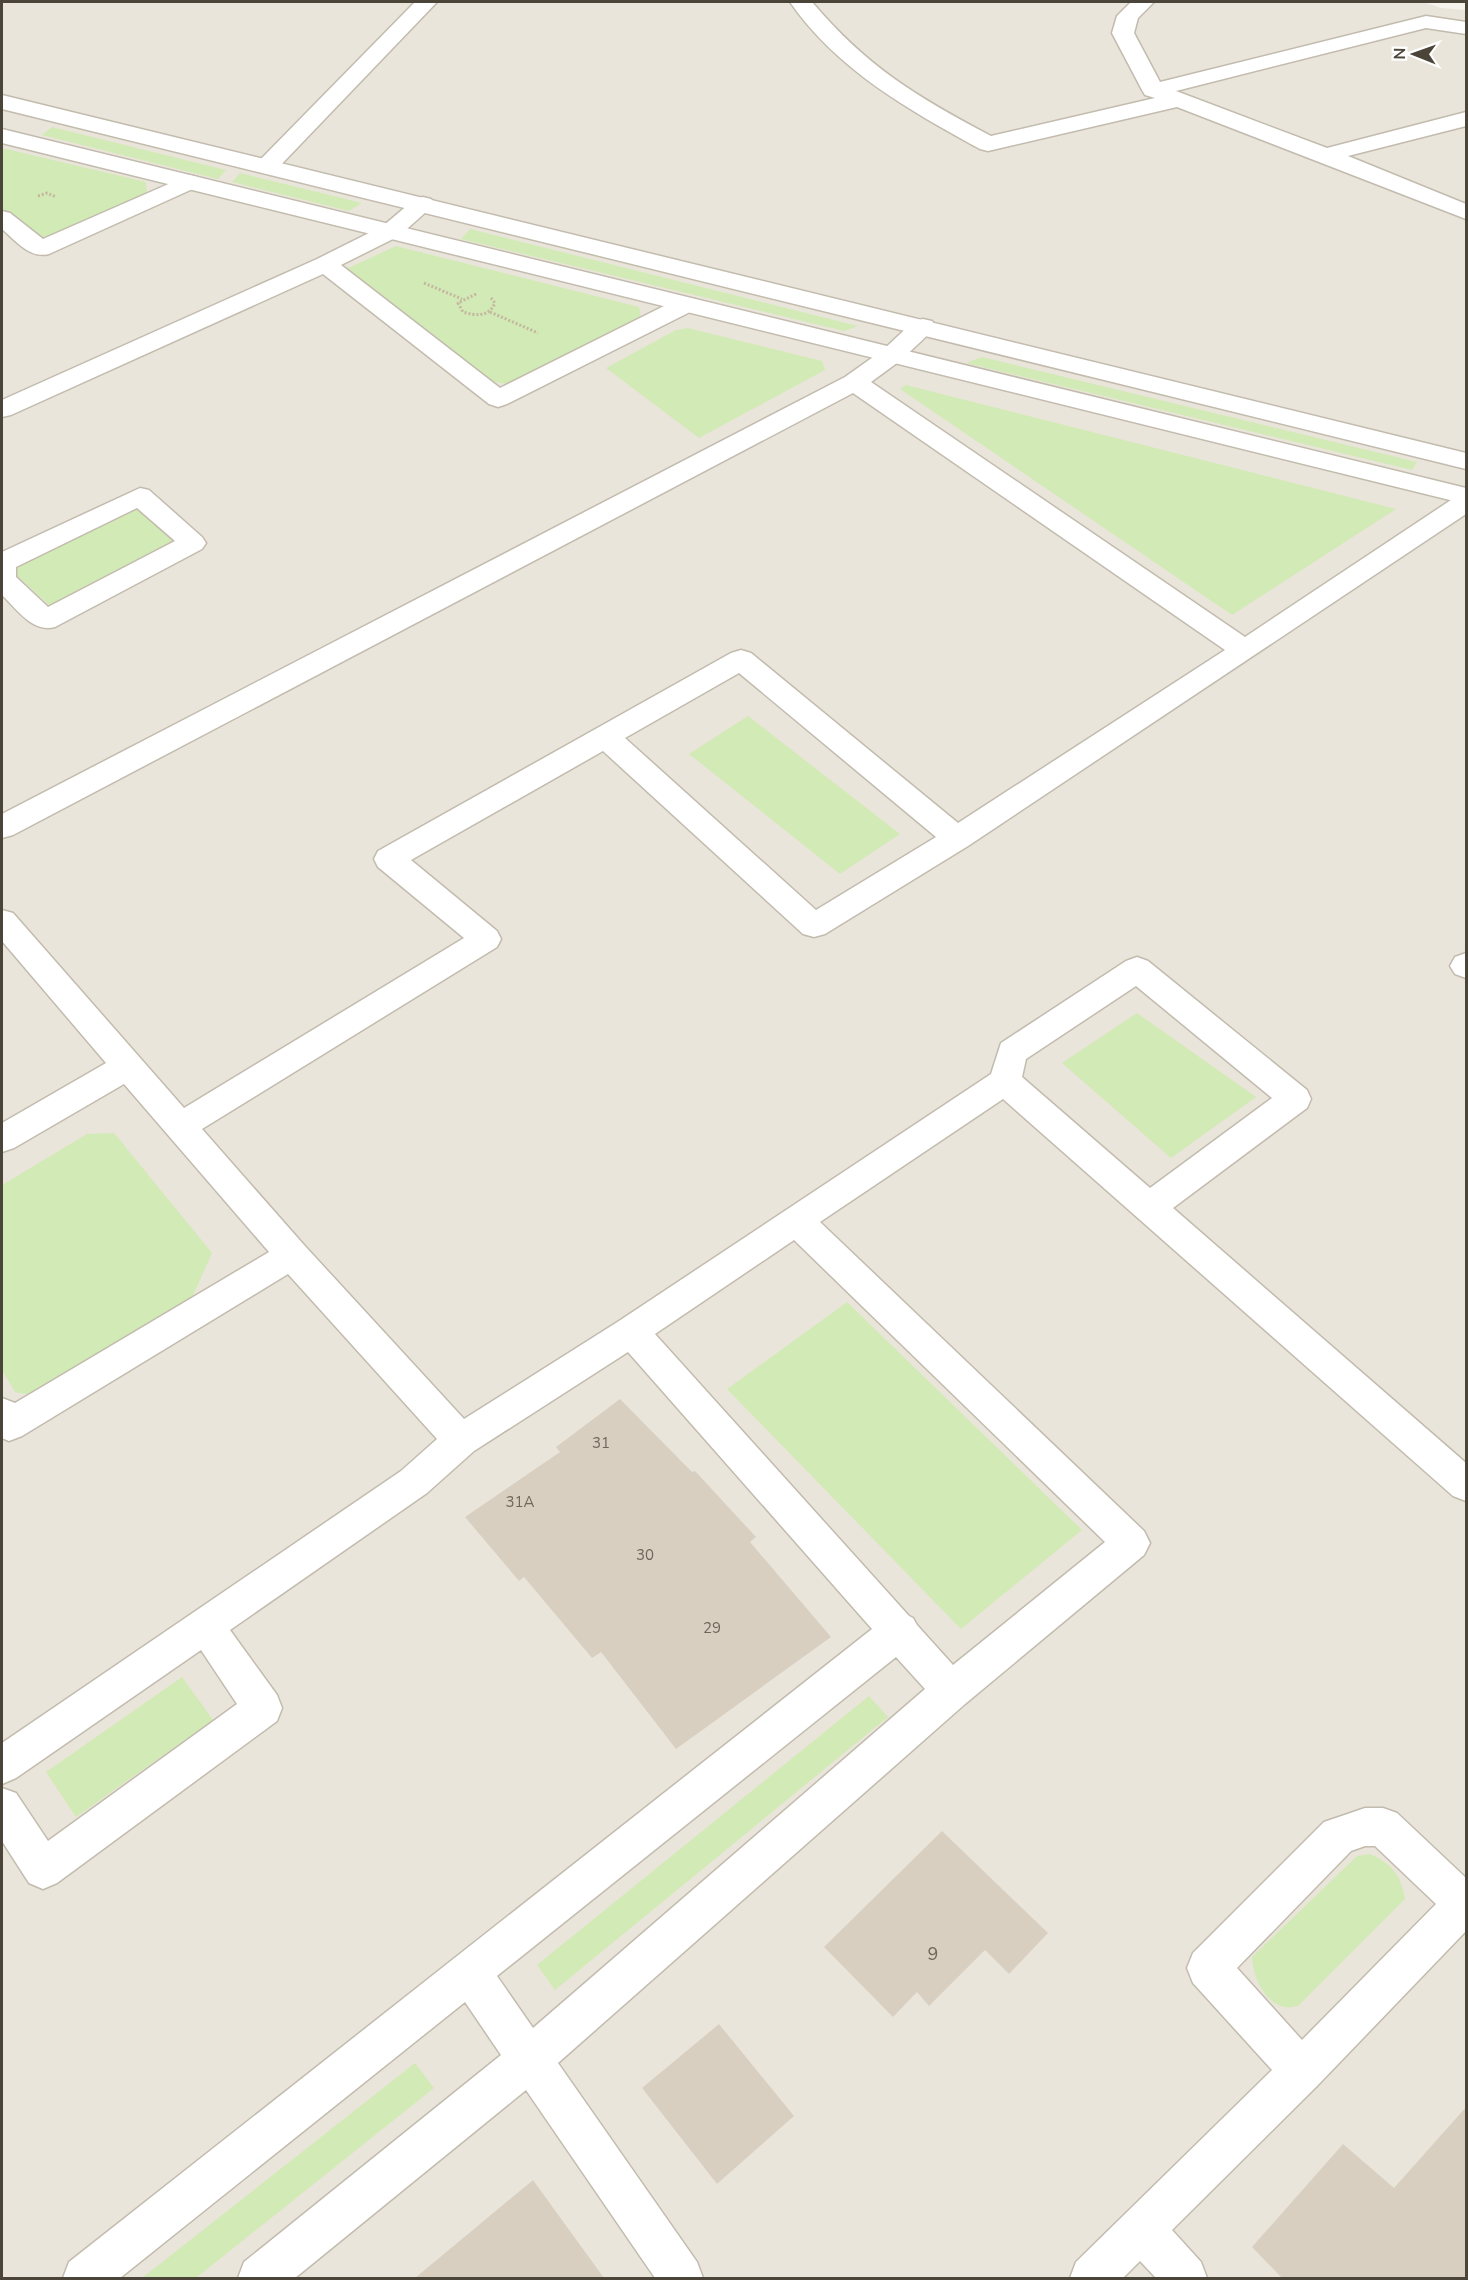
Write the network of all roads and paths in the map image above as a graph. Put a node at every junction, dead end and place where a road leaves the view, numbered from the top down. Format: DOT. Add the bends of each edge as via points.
graph roads {
  1 [pos="426,2"];
  2 [pos="801,2"];
  3 [pos="1143,2"];
  4 [pos="1467,28"];
  5 [pos="1153,90"];
  6 [pos="1177,100"];
  7 [pos="2,102"];
  8 [pos="1467,119"];
  9 [pos="2,136"];
  10 [pos="1325,155"];
  11 [pos="267,166"];
  12 [pos="189,182"];
  13 [pos="423,204"];
  14 [pos="1467,212"];
  15 [pos="2,218"];
  16 [pos="391,231"];
  17 [pos="325,264"];
  18 [pos="685,305"];
  19 [pos="489,312"];
  20 [pos="923,326"];
  21 [pos="542,334"];
  22 [pos="892,355"];
  23 [pos="854,382"];
  24 [pos="2,408"];
  25 [pos="1467,461"];
  26 [pos="1467,496"];
  27 [pos="1467,502"];
  28 [pos="2,563"];
  29 [pos="1245,650"];
  30 [pos="606,737"];
  31 [pos="2,827"];
  32 [pos="957,838"];
  33 [pos="2,921"];
  34 [pos="128,1066"];
  35 [pos="1005,1081"];
  36 [pos="180,1126"];
  37 [pos="2,1139"];
  38 [pos="1149,1208"];
  39 [pos="797,1221"];
  40 [pos="292,1255"];
  41 [pos="631,1331"];
  42 [pos="2,1413"];
  43 [pos="461,1440"];
  44 [pos="1467,1485"];
  45 [pos="206,1625"];
  46 [pos="900,1630"];
  47 [pos="951,1691"];
  48 [pos="2,1765"];
  49 [pos="2,1807"];
  50 [pos="470,1972"];
  51 [pos="529,2060"];
  52 [pos="1302,2071"];
  53 [pos="1143,2231"];
  54 [pos="85,2278"];
  55 [pos="260,2278"];
  56 [pos="681,2278"];
  57 [pos="1092,2278"];
  58 [pos="1185,2278"];
  1 -- 11 [label="street"];
  2 -- 6 [label="street" via="830,36 872,74 926,111 988,144"];
  3 -- 5 [label="street" via="1128,16 1123,33"];
  4 -- 5 [label="street" via="1426,22"];
  5 -- 6 [label="street"];
  6 -- 10 [label="street"];
  7 -- 11 [label="street"];
  8 -- 10 [label="street"];
  9 -- 12 [label="street"];
  10 -- 14 [label="street"];
  11 -- 13 [label="street"];
  12 -- 15 [label="street" via="41,249"];
  12 -- 16 [label="street"];
  13 -- 16 [label="street"];
  13 -- 20 [label="street"];
  16 -- 17 [label="street"];
  16 -- 18 [label="street"];
  17 -- 18 [label="street" via="498,399"];
  17 -- 24 [label="street"];
  18 -- 22 [label="street"];
  19 -- 19 [label="path" via="472,315 463,312 458,303 468,296 484,295 495,303"];
  19 -- 21 [label="path"];
  20 -- 22 [label="street"];
  20 -- 25 [label="street"];
  22 -- 23 [label="street"];
  22 -- 26 [label="street"];
  23 -- 29 [label="street"];
  23 -- 31 [label="street"];
  27 -- 29 [label="street"];
  28 -- 28 [label="street" via="2,580 45,620 193,543 140,496"];
  29 -- 32 [label="street"];
  30 -- 32 [label="street" via="741,660"];
  30 -- 32 [label="street" via="814,926"];
  30 -- 36 [label="street" via="389,859 486,939"];
  33 -- 34 [label="street"];
  34 -- 36 [label="street"];
  34 -- 37 [label="street"];
  35 -- 38 [label="street"];
  35 -- 38 [label="street" via="1012,1052 1137,969 1295,1099"];
  35 -- 39 [label="street"];
  36 -- 40 [label="street"];
  38 -- 44 [label="street"];
  39 -- 41 [label="street"];
  39 -- 47 [label="street" via="1131,1543"];
  40 -- 42 [label="street" via="9,1425"];
  40 -- 43 [label="street"];
  41 -- 43 [label="street"];
  41 -- 46 [label="street"];
  43 -- 45 [label="street" via="414,1482"];
  45 -- 48 [label="street"];
  45 -- 49 [label="street" via="263,1708 44,1869"];
  46 -- 47 [label="street"];
  46 -- 50 [label="street"];
  47 -- 51 [label="street"];
  50 -- 51 [label="street"];
  50 -- 54 [label="street"];
  51 -- 55 [label="street"];
  51 -- 56 [label="street"];
  52 -- 52 [label="street" via="1464,1904 1383,1827 1365,1827 1338,1836 1208,1968"];
  52 -- 53 [label="street"];
  53 -- 57 [label="street"];
  53 -- 58 [label="street"];
}
